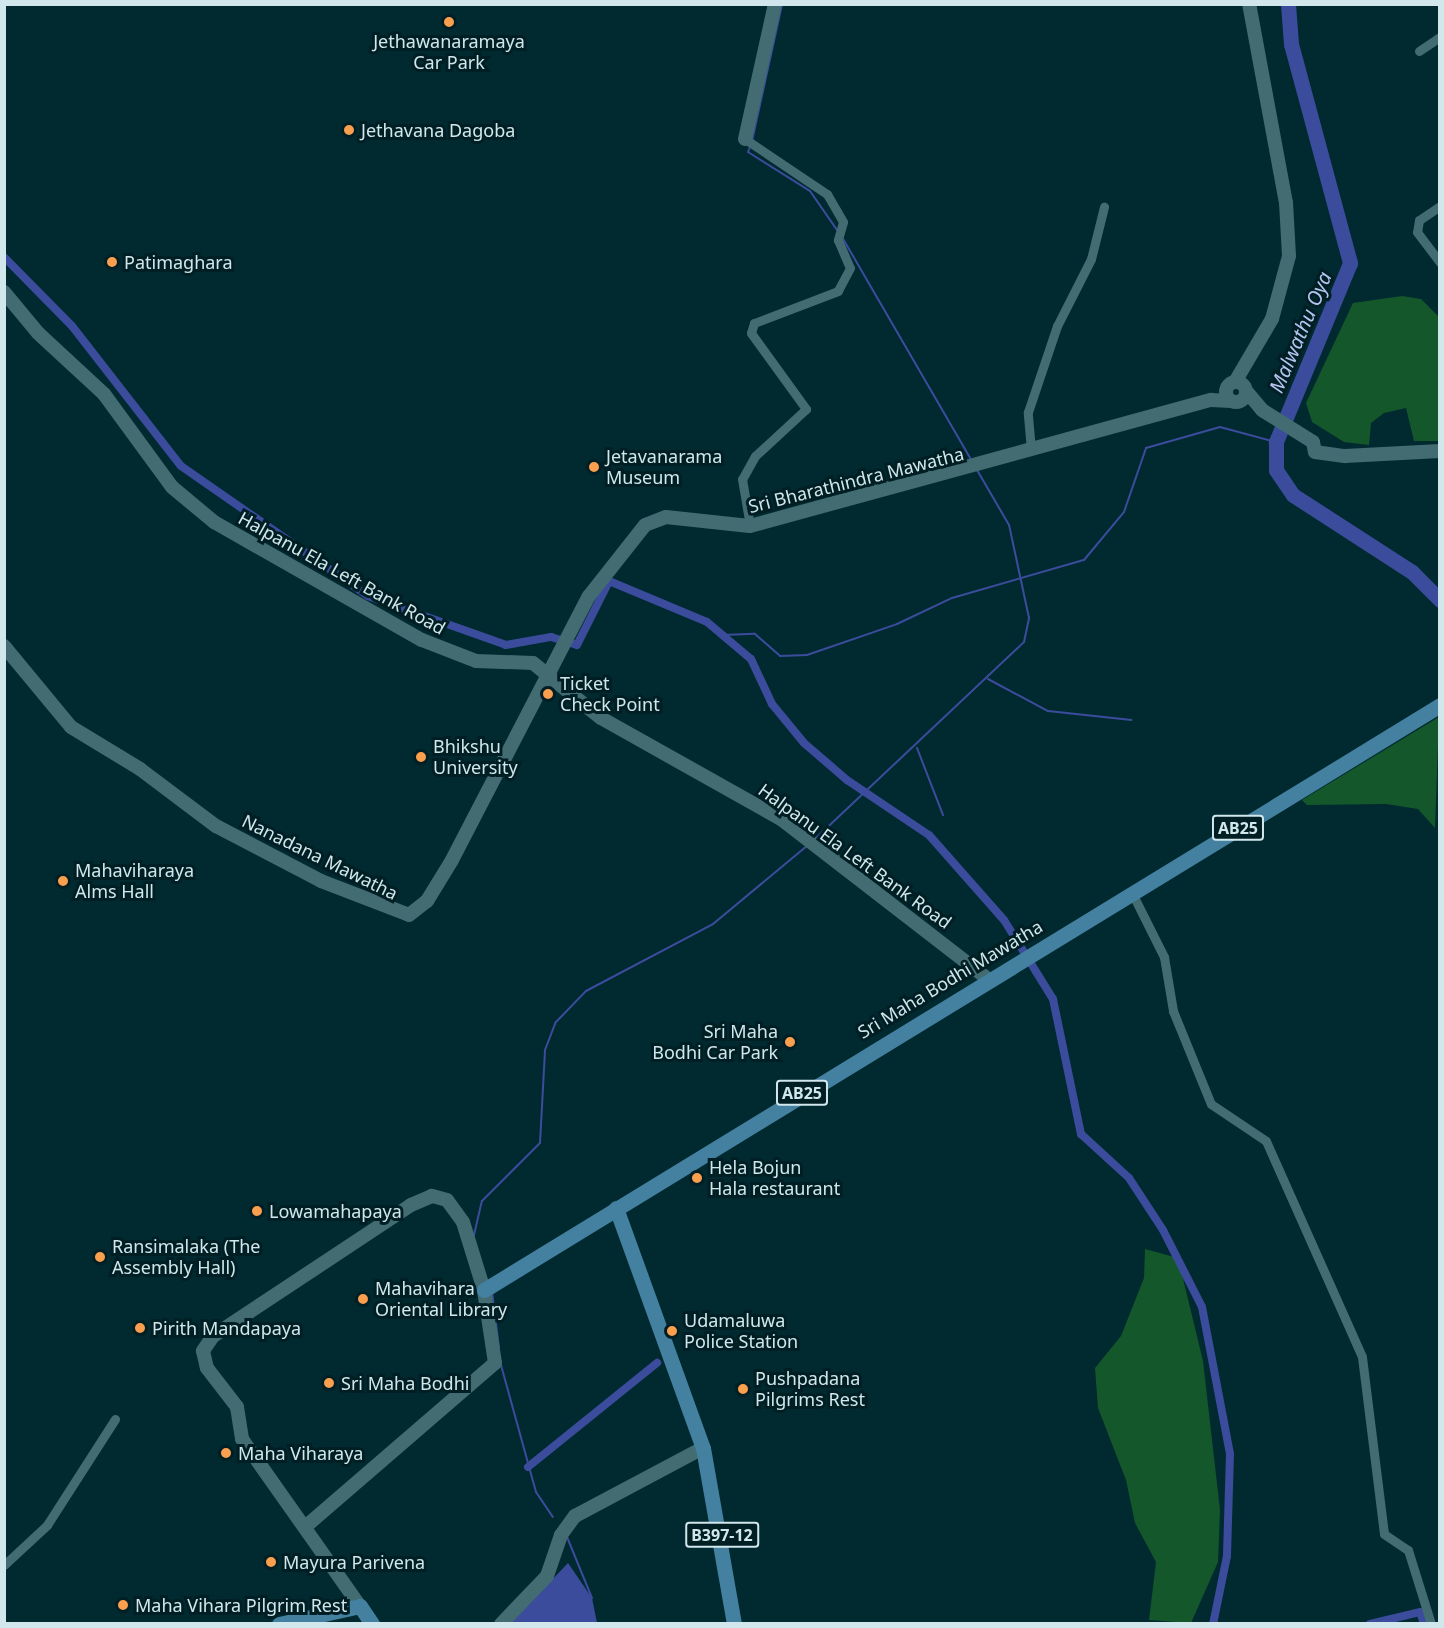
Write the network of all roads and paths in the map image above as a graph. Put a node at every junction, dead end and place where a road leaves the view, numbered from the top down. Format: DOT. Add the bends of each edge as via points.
graph roads {
  1 [pos="775,4"];
  2 [pos="1249,4"];
  3 [pos="1440,37"];
  4 [pos="1419,51"];
  5 [pos="745,139"];
  6 [pos="1440,206"];
  7 [pos="1104,207"];
  8 [pos="1440,263"];
  9 [pos="4,292"];
  10 [pos="1237,392"];
  11 [pos="1031,450"];
  12 [pos="1440,451"];
  13 [pos="750,526"];
  14 [pos="4,646"];
  15 [pos="550,668"];
  16 [pos="1434,708"];
  17 [pos="1132,893"];
  18 [pos="987,978"];
  19 [pos="616,1208"];
  20 [pos="484,1290"];
  21 [pos="115,1419"];
  22 [pos="703,1448"];
  23 [pos="302,1522"];
  24 [pos="4,1565"];
  25 [pos="360,1606"];
  26 [pos="279,1623"];
  27 [pos="372,1623"];
  28 [pos="501,1623"];
  29 [pos="734,1623"];
  30 [pos="1431,1623"];
  1 -- 5 [label="main road"];
  2 -- 10 [label="main road" via="1289,239 1288,273"];
  3 -- 4 [label="street"];
  5 -- 13 [label="street" via="827,194 843,222 838,240 850,268 838,291 754,323 751,333 806,409 755,456 742,479"];
  6 -- 8 [label="street" via="1419,220 1417,232"];
  7 -- 11 [label="street" via="1091,259 1057,326 1028,412"];
  9 -- 15 [label="main road, Halpanu Ela Left Bank Road" via="38,333 104,394 177,491 214,522 422,640 476,661 527,660"];
  10 -- 11 [label="main road, Sri Bharathindra Mawatha"];
  10 -- 12 [label="main road" via="1313,442 1315,452 1335,456"];
  11 -- 13 [label="main road, Sri Bharathindra Mawatha"];
  13 -- 15 [label="main road, Sri Bharathindra Mawatha" via="666,517 645,525 610,565"];
  14 -- 15 [label="main road, Nanadana Mawatha" via="63,721 141,769 186,807 312,876 404,915 421,909 435,889"];
  15 -- 18 [label="main road, Halpanu Ela Left Bank Road" via="601,718 803,836"];
  16 -- 17 [label="main road, Sri Maha Bodhi Mawatha / AB25"];
  17 -- 18 [label="main road, Sri Maha Bodhi Mawatha / AB25"];
  17 -- 30 [label="street" via="1164,957 1173,1011 1211,1104 1266,1141 1362,1357 1384,1534 1408,1550"];
  18 -- 19 [label="main road, Sri Maha Bodhi Mawatha / AB25"];
  19 -- 20 [label="main road, Sri Maha Bodhi Mawatha / AB25"];
  19 -- 22 [label="main road, B397-12"];
  20 -- 23 [label="main road" via="496,1346 492,1370"];
  20 -- 23 [label="main road" via="459,1213 447,1200 423,1198 207,1341 204,1362 237,1407 242,1439"];
  21 -- 24 [label="street" via="47,1525"];
  22 -- 28 [label="main road" via="585,1509 563,1531 547,1576"];
  22 -- 29 [label="main road, B397-12"];
  23 -- 25 [label="main road"];
  25 -- 26 [label="main road"];
  25 -- 27 [label="main road"];
}
